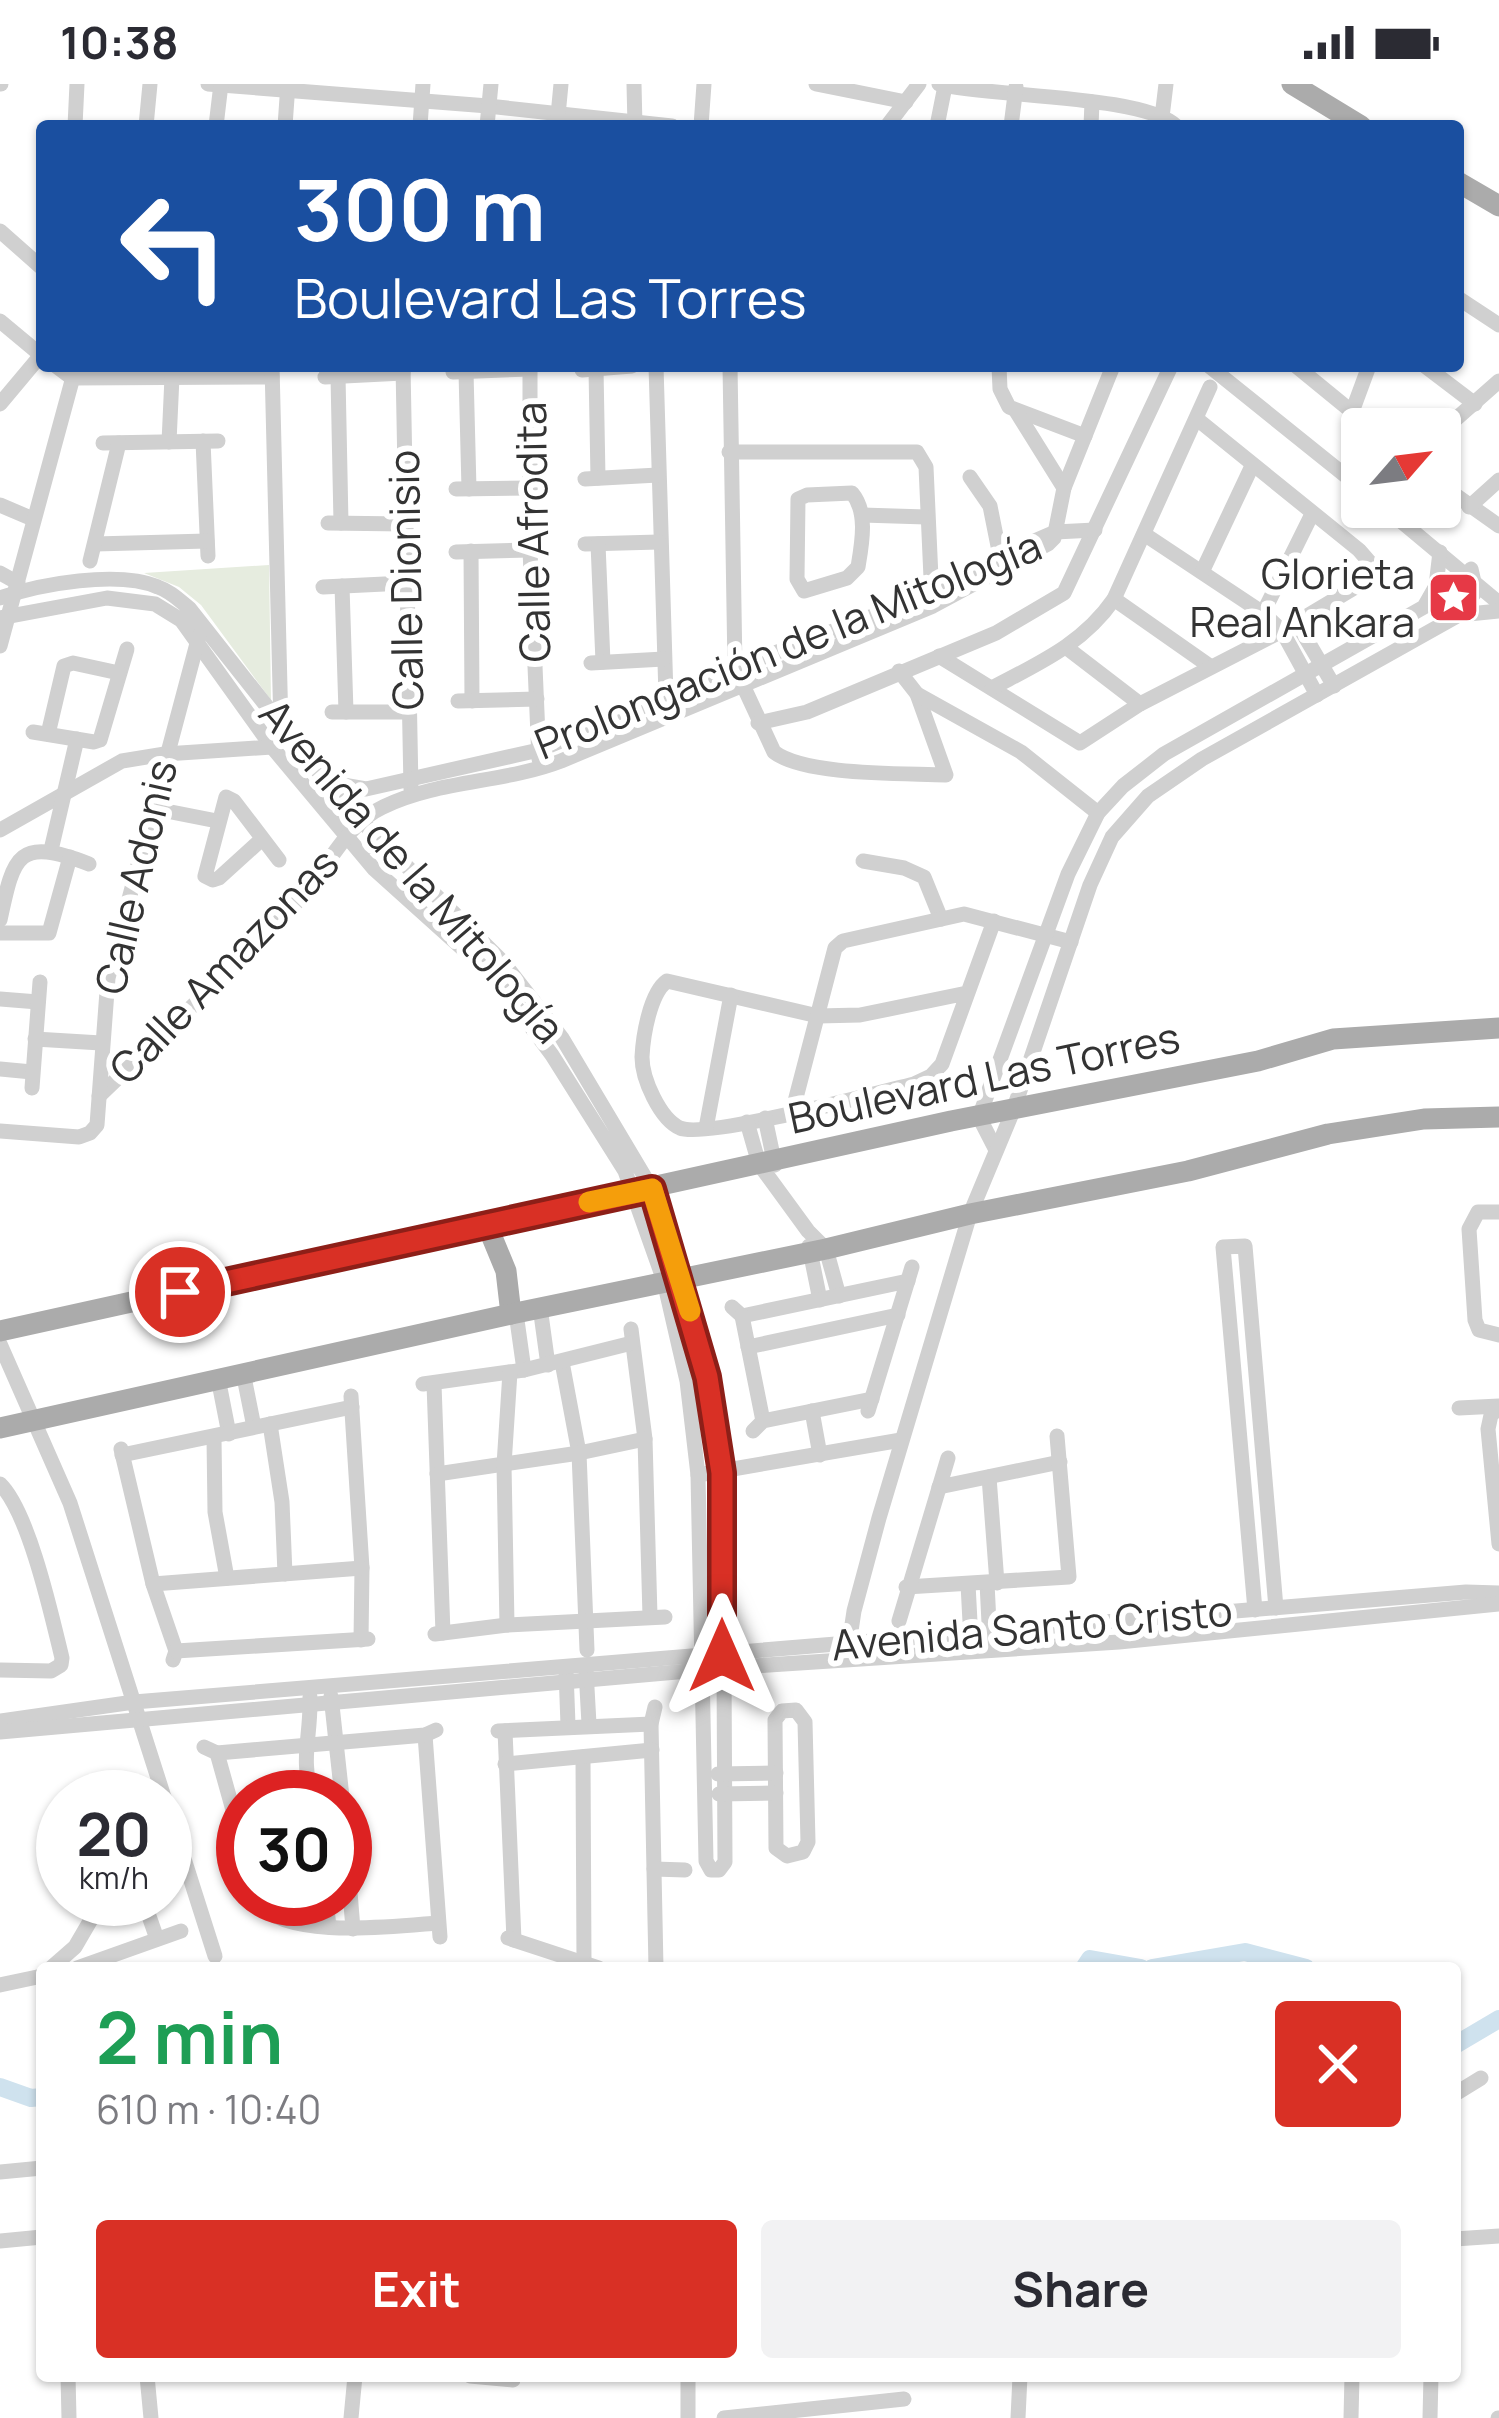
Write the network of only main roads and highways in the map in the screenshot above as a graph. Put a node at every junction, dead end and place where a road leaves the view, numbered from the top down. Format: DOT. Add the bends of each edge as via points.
graph roads {
  1 [pos="1274,84"];
  2 [pos="1295,87"];
  3 [pos="1350,120"];
  4 [pos="1464,186"];
  5 [pos="1499,206"];
  6 [pos="1499,1028"];
  7 [pos="1499,1117"];
  8 [pos="487,1225"];
  9 [pos="513,1313"];
  10 [pos="0,1331"];
  11 [pos="0,1428"];
  1 -- 2 [label="main road"];
  2 -- 3 [label="main road"];
  4 -- 5 [label="main road"];
  6 -- 8 [label="main road, Boulevard Las Torres" via="1333,1039"];
  7 -- 9 [label="main road" via="1328,1134 1188,1171"];
  8 -- 9 [label="main road"];
  8 -- 10 [label="main road, Boulevard Las Torres"];
  9 -- 11 [label="main road"];
}
